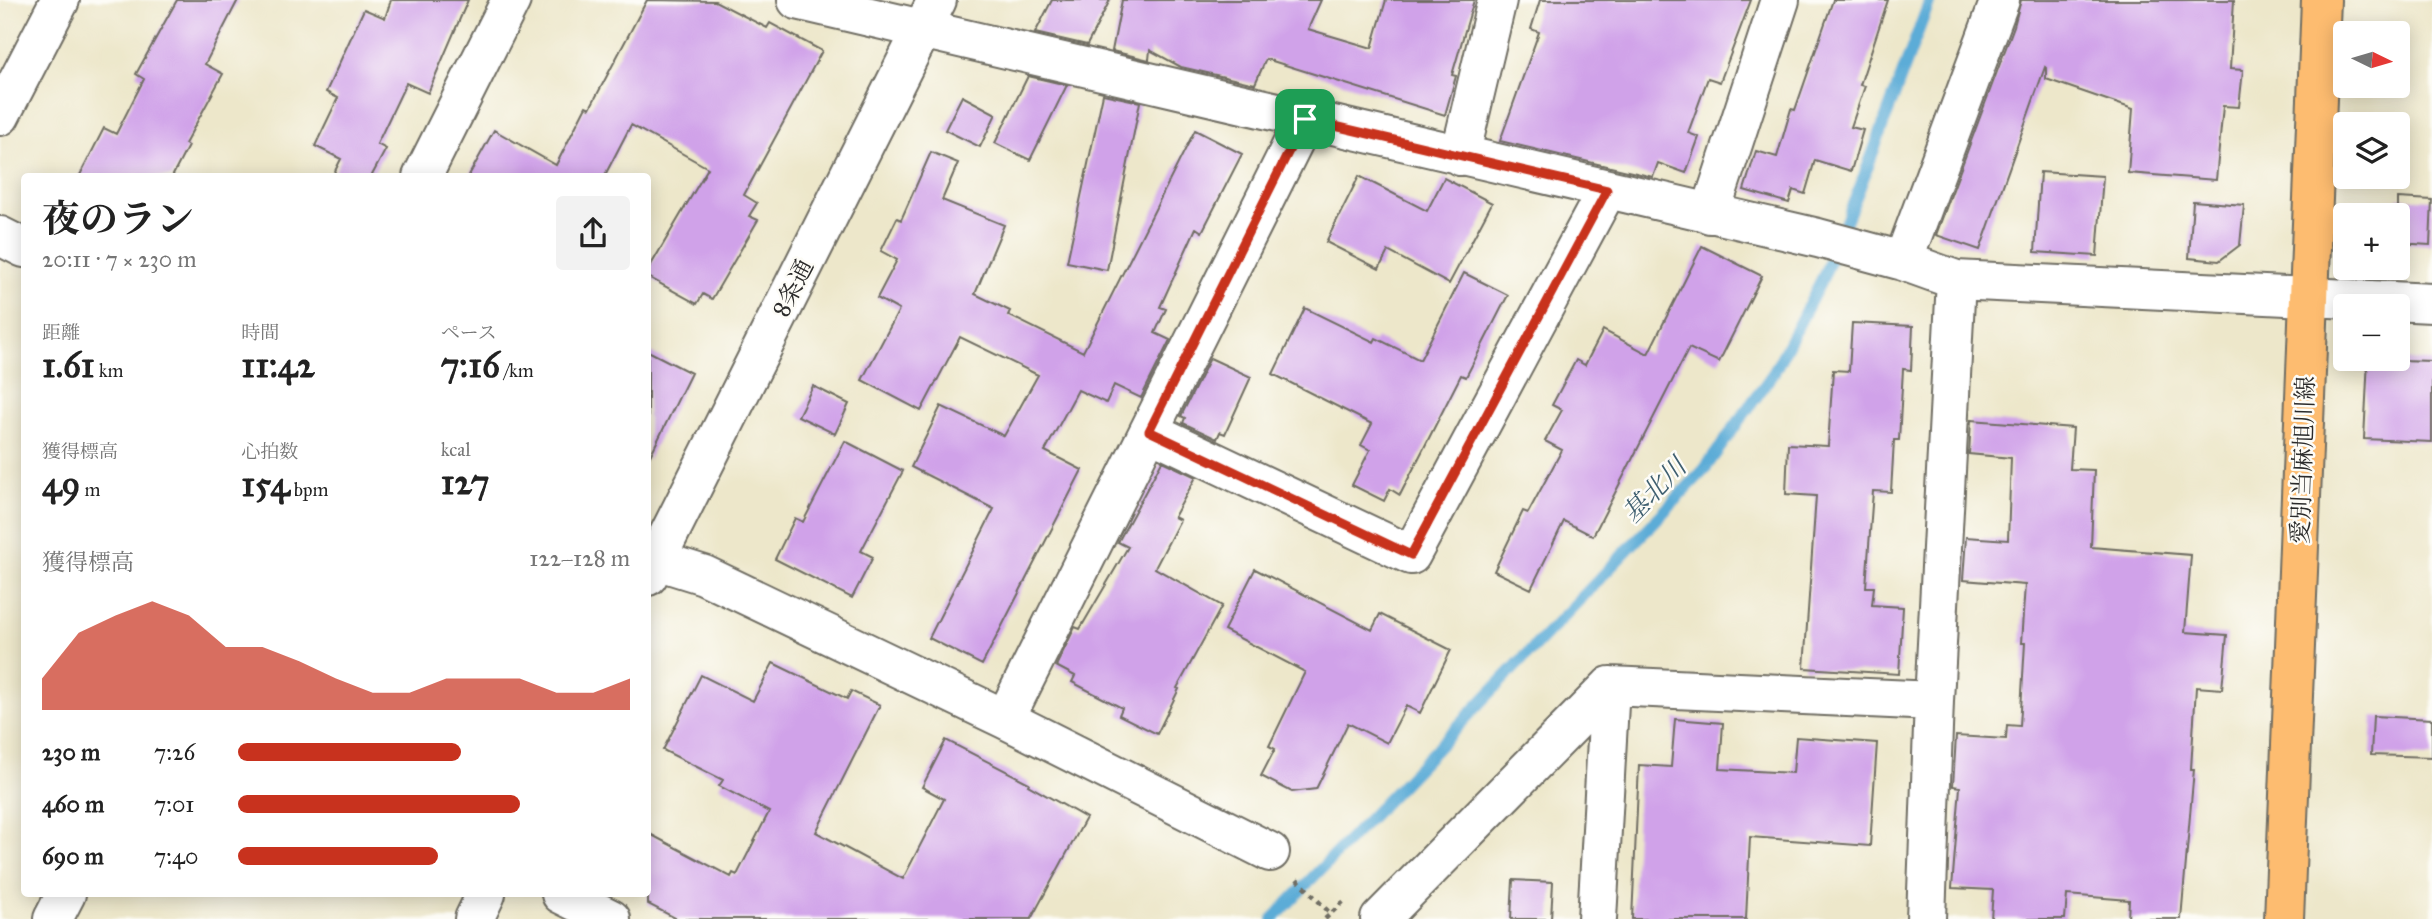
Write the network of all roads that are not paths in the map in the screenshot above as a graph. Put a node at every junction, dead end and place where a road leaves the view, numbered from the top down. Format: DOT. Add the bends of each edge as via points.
graph roads {
  1 [pos="60,0"];
  2 [pos="511,0"];
  3 [pos="797,0"];
  4 [pos="1497,0"];
  5 [pos="1780,0"];
  6 [pos="2000,0"];
  7 [pos="2321,0"];
  8 [pos="930,15"];
  9 [pos="0,116"];
  10 [pos="1305,119"];
  11 [pos="1460,156"];
  12 [pos="424,173"];
  13 [pos="1607,190"];
  14 [pos="1710,214"];
  15 [pos="0,236"];
  16 [pos="21,246"];
  17 [pos="1885,256"];
  18 [pos="1956,280"];
  19 [pos="2310,298"];
  20 [pos="2432,303"];
  21 [pos="1149,431"];
  22 [pos="651,563"];
  23 [pos="651,565"];
  24 [pos="1611,686"];
  25 [pos="1934,701"];
  26 [pos="1004,719"];
  27 [pos="1270,852"];
  28 [pos="64,897"];
  29 [pos="485,897"];
  30 [pos="567,897"];
  31 [pos="53,919"];
  32 [pos="474,919"];
  33 [pos="611,919"];
  34 [pos="1380,919"];
  35 [pos="1597,919"];
  36 [pos="1926,919"];
  37 [pos="2284,919"];
  1 -- 9 [label="street"];
  2 -- 12 [label="street"];
  3 -- 8 [label="street"];
  4 -- 11 [label="street"];
  5 -- 14 [label="street"];
  6 -- 17 [label="street"];
  7 -- 19 [label="main road, 愛別当麻旭川線"];
  8 -- 10 [label="street"];
  8 -- 22 [label="street, 8条通"];
  10 -- 11 [label="street"];
  10 -- 21 [label="street"];
  11 -- 13 [label="street"];
  13 -- 14 [label="street"];
  13 -- 21 [label="street" via="1411,555"];
  14 -- 17 [label="street"];
  15 -- 16 [label="street"];
  17 -- 18 [label="street"];
  18 -- 19 [label="street"];
  18 -- 25 [label="street"];
  19 -- 20 [label="street"];
  19 -- 37 [label="main road, 愛別当麻旭川線"];
  21 -- 26 [label="street"];
  23 -- 26 [label="street" via="704,575"];
  24 -- 25 [label="street"];
  24 -- 34 [label="street"];
  24 -- 35 [label="street"];
  25 -- 36 [label="street"];
  26 -- 27 [label="street"];
  28 -- 31 [label="street"];
  29 -- 32 [label="street"];
  30 -- 33 [label="street"];
}
